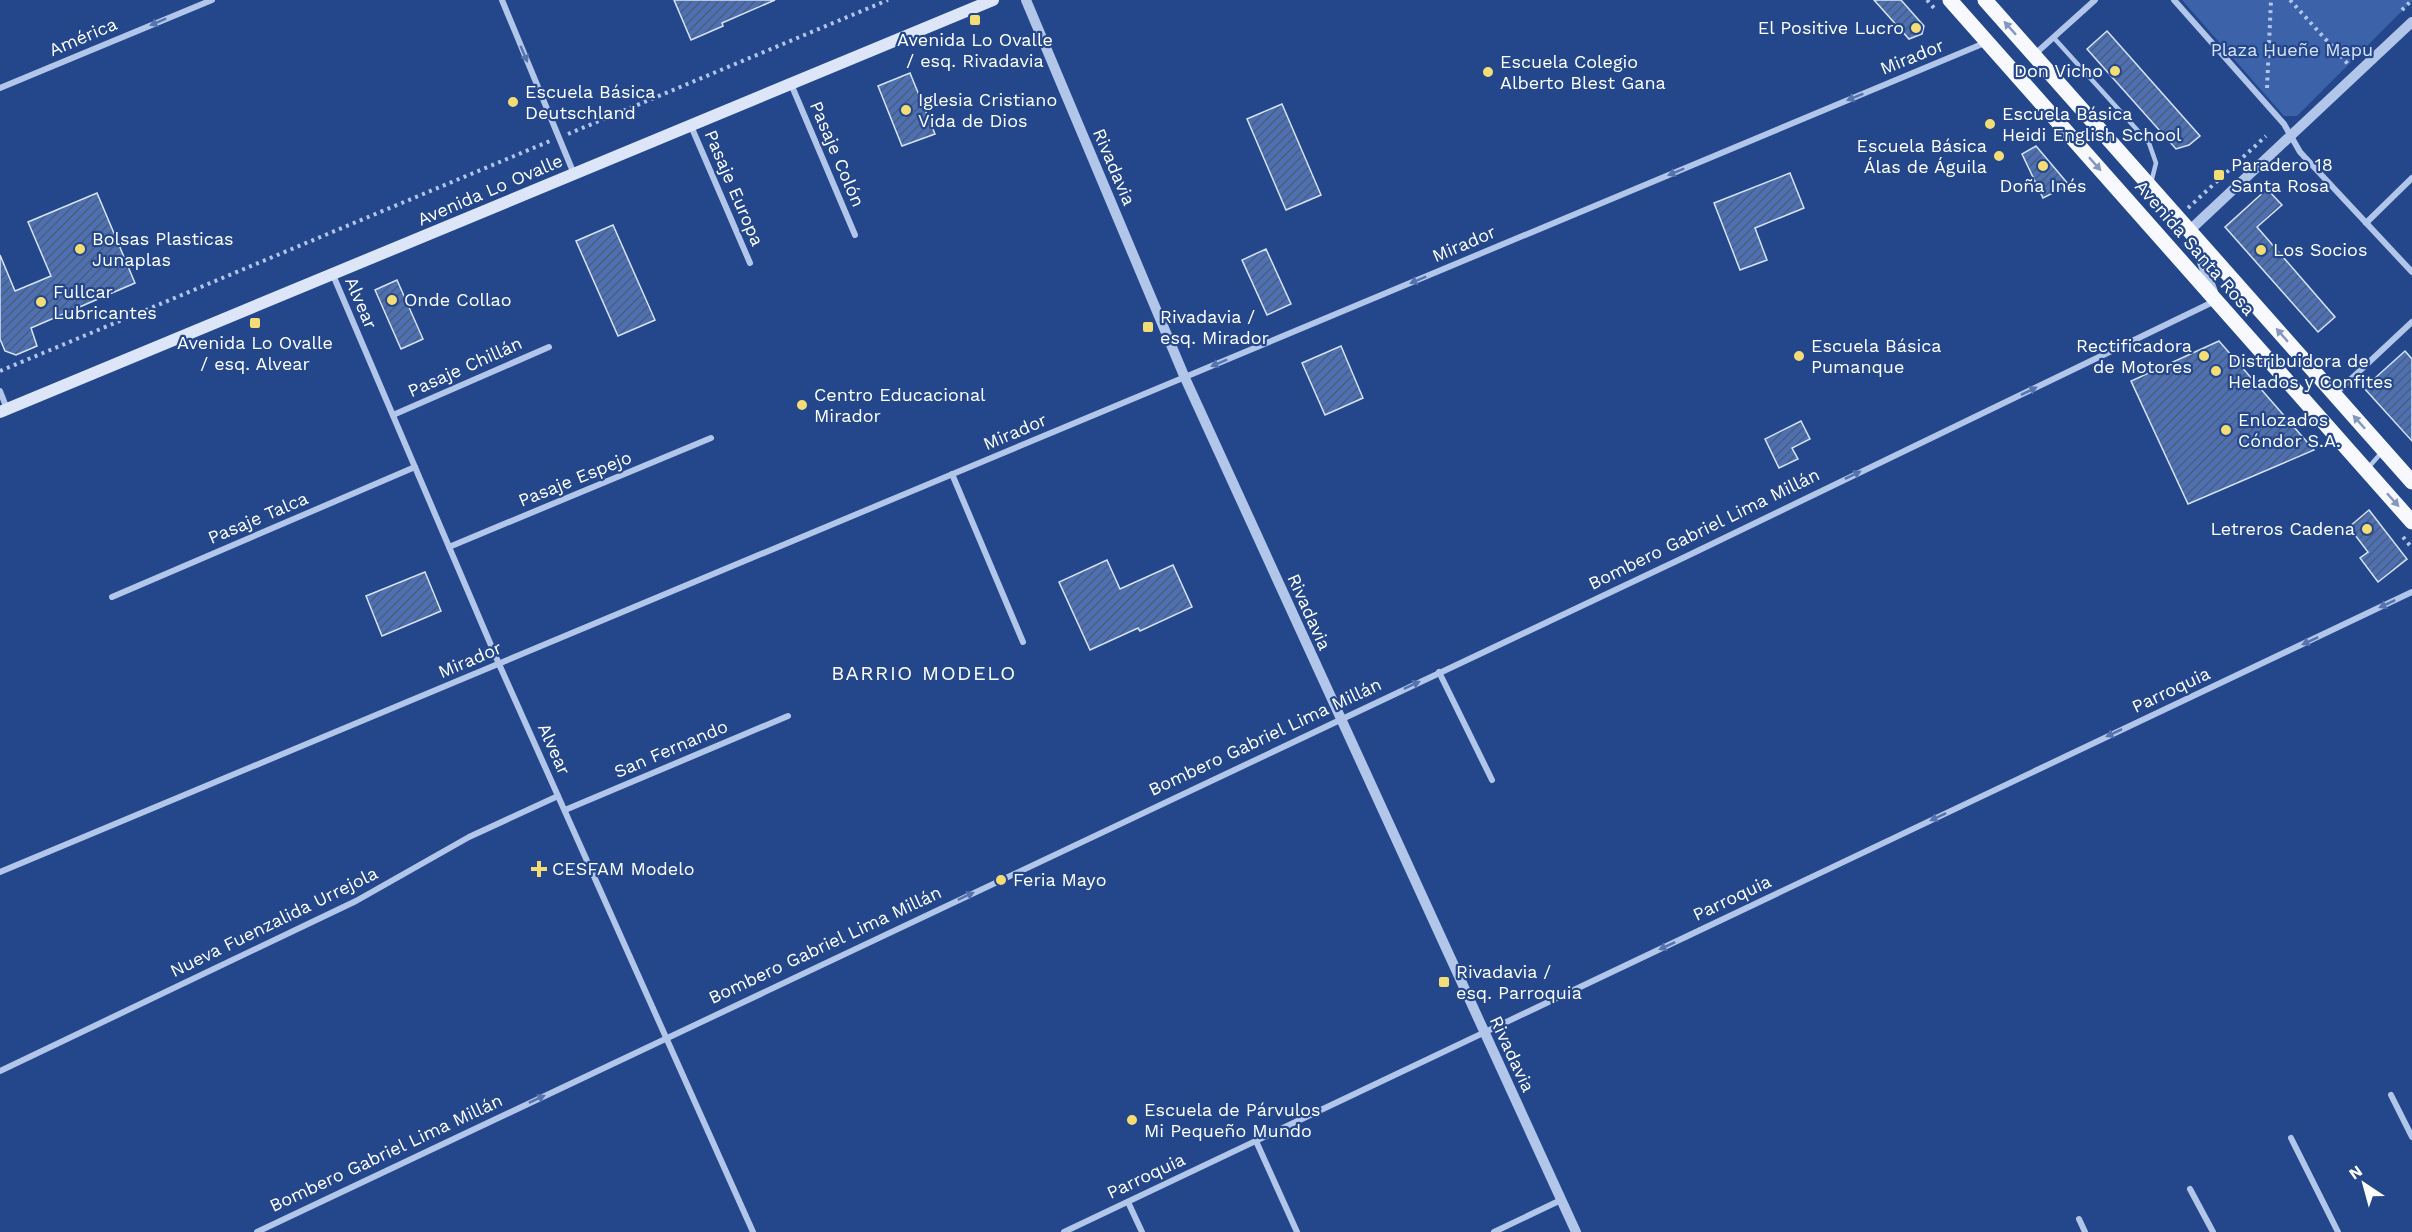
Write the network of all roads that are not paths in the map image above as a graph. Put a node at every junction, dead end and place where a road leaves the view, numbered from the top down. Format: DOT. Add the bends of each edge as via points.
graph roads {
  1 [pos="212,0"];
  2 [pos="502,0"];
  3 [pos="993,0"];
  4 [pos="1026,0"];
  5 [pos="1950,0"];
  6 [pos="1985,0"];
  7 [pos="2095,0"];
  8 [pos="2174,0"];
  9 [pos="2412,22"];
  10 [pos="2054,38"];
  11 [pos="1987,42"];
  12 [pos="2034,55"];
  13 [pos="791,84"];
  14 [pos="0,88"];
  15 [pos="691,126"];
  16 [pos="2291,135"];
  17 [pos="574,174"];
  18 [pos="2412,178"];
  19 [pos="2150,185"];
  20 [pos="2366,223"];
  21 [pos="2190,230"];
  22 [pos="855,235"];
  23 [pos="750,263"];
  24 [pos="2412,272"];
  25 [pos="333,275"];
  26 [pos="2217,301"];
  27 [pos="2412,322"];
  28 [pos="549,346"];
  29 [pos="1185,378"];
  30 [pos="0,392"];
  31 [pos="2334,394"];
  32 [pos="4,411"];
  33 [pos="393,415"];
  34 [pos="711,438"];
  35 [pos="2383,450"];
  36 [pos="415,467"];
  37 [pos="2366,470"];
  38 [pos="952,474"];
  39 [pos="2412,482"];
  40 [pos="2412,522"];
  41 [pos="450,547"];
  42 [pos="2412,592"];
  43 [pos="111,597"];
  44 [pos="1023,642"];
  45 [pos="499,664"];
  46 [pos="1439,672"];
  47 [pos="788,716"];
  48 [pos="1340,719"];
  49 [pos="1492,780"];
  50 [pos="558,796"];
  51 [pos="565,810"];
  52 [pos="0,872"];
  53 [pos="1485,1032"];
  54 [pos="666,1038"];
  55 [pos="0,1071"];
  56 [pos="2391,1095"];
  57 [pos="2412,1137"];
  58 [pos="2291,1138"];
  59 [pos="1256,1141"];
  60 [pos="2190,1189"];
  61 [pos="1561,1200"];
  62 [pos="1128,1202"];
  63 [pos="2079,1219"];
  64 [pos="257,1232"];
  65 [pos="753,1232"];
  66 [pos="1064,1232"];
  67 [pos="1142,1232"];
  68 [pos="1297,1232"];
  69 [pos="1494,1232"];
  70 [pos="1575,1232"];
  71 [pos="2085,1232"];
  72 [pos="2213,1232"];
  73 [pos="2338,1232"];
  1 -- 14 [label="street, América, one-way"];
  2 -- 17 [label="street, one-way"];
  3 -- 13 [label="main road, Avenida Lo Ovalle"];
  4 -- 29 [label="street, Rivadavia"];
  5 -- 11 [label="main road, Avenida Santa Rosa"];
  12 -- 6 [label="main road, Avenida Santa Rosa, one-way"];
  7 -- 10 [label="street"];
  8 -- 16 [label="street"];
  9 -- 16 [label="street"];
  10 -- 12 [label="street"];
  10 -- 19 [label="lane, Avenida Santa Rosa" via="2149,143 2156,163"];
  11 -- 26 [label="main road, Avenida Santa Rosa, one-way"];
  11 -- 29 [label="street, Mirador, one-way"];
  12 -- 19 [label="main road, Avenida Santa Rosa"];
  13 -- 15 [label="main road, Avenida Lo Ovalle"];
  13 -- 22 [label="street, Pasaje Colón"];
  15 -- 17 [label="main road, Avenida Lo Ovalle"];
  15 -- 23 [label="street, Pasaje Europa"];
  16 -- 20 [label="street" via="2300,152"];
  16 -- 21 [label="street"];
  17 -- 25 [label="main road, Avenida Lo Ovalle"];
  18 -- 20 [label="street"];
  19 -- 21 [label="main road, Avenida Santa Rosa"];
  20 -- 24 [label="street"];
  21 -- 26 [label="street"];
  31 -- 21 [label="main road, Avenida Santa Rosa, one-way"];
  25 -- 32 [label="main road, Avenida Lo Ovalle"];
  25 -- 33 [label="street, Alvear"];
  26 -- 37 [label="main road, Avenida Santa Rosa"];
  46 -- 26 [label="street, Bombero Gabriel Lima Millán, one-way"];
  27 -- 31 [label="street"];
  28 -- 33 [label="street, Pasaje Chillán"];
  29 -- 38 [label="street, Mirador"];
  29 -- 48 [label="street, Rivadavia"];
  30 -- 32 [label="street"];
  35 -- 31 [label="main road, Avenida Santa Rosa, one-way"];
  33 -- 36 [label="street, Alvear"];
  34 -- 41 [label="street, Pasaje Espejo"];
  35 -- 37 [label="lane"];
  35 -- 39 [label="main road, Avenida Santa Rosa"];
  36 -- 41 [label="street, Alvear"];
  36 -- 43 [label="street, Pasaje Talca"];
  37 -- 40 [label="main road, Avenida Santa Rosa, one-way"];
  38 -- 44 [label="street"];
  38 -- 45 [label="street, Mirador"];
  41 -- 45 [label="street, Alvear"];
  42 -- 53 [label="street, Parroquia, one-way"];
  45 -- 50 [label="street, Alvear"];
  45 -- 52 [label="street, Mirador"];
  48 -- 46 [label="street, Bombero Gabriel Lima Millán, one-way"];
  46 -- 49 [label="street"];
  47 -- 51 [label="street, San Fernando"];
  48 -- 53 [label="street, Rivadavia"];
  54 -- 48 [label="street, Bombero Gabriel Lima Millán, one-way"];
  50 -- 51 [label="street, Alvear"];
  50 -- 55 [label="street, Nueva Fuenzalida Urrejola" via="469,837 356,901"];
  51 -- 54 [label="street, Alvear"];
  53 -- 59 [label="street, Parroquia"];
  53 -- 61 [label="street, Rivadavia"];
  64 -- 54 [label="street, Bombero Gabriel Lima Millán, one-way"];
  54 -- 65 [label="street, Alvear"];
  56 -- 57 [label="street"];
  58 -- 73 [label="street"];
  59 -- 62 [label="street, Parroquia"];
  59 -- 68 [label="street"];
  60 -- 72 [label="street"];
  61 -- 69 [label="street"];
  61 -- 70 [label="street, Rivadavia"];
  62 -- 66 [label="street, Parroquia"];
  62 -- 67 [label="street"];
  63 -- 71 [label="street"];
}
